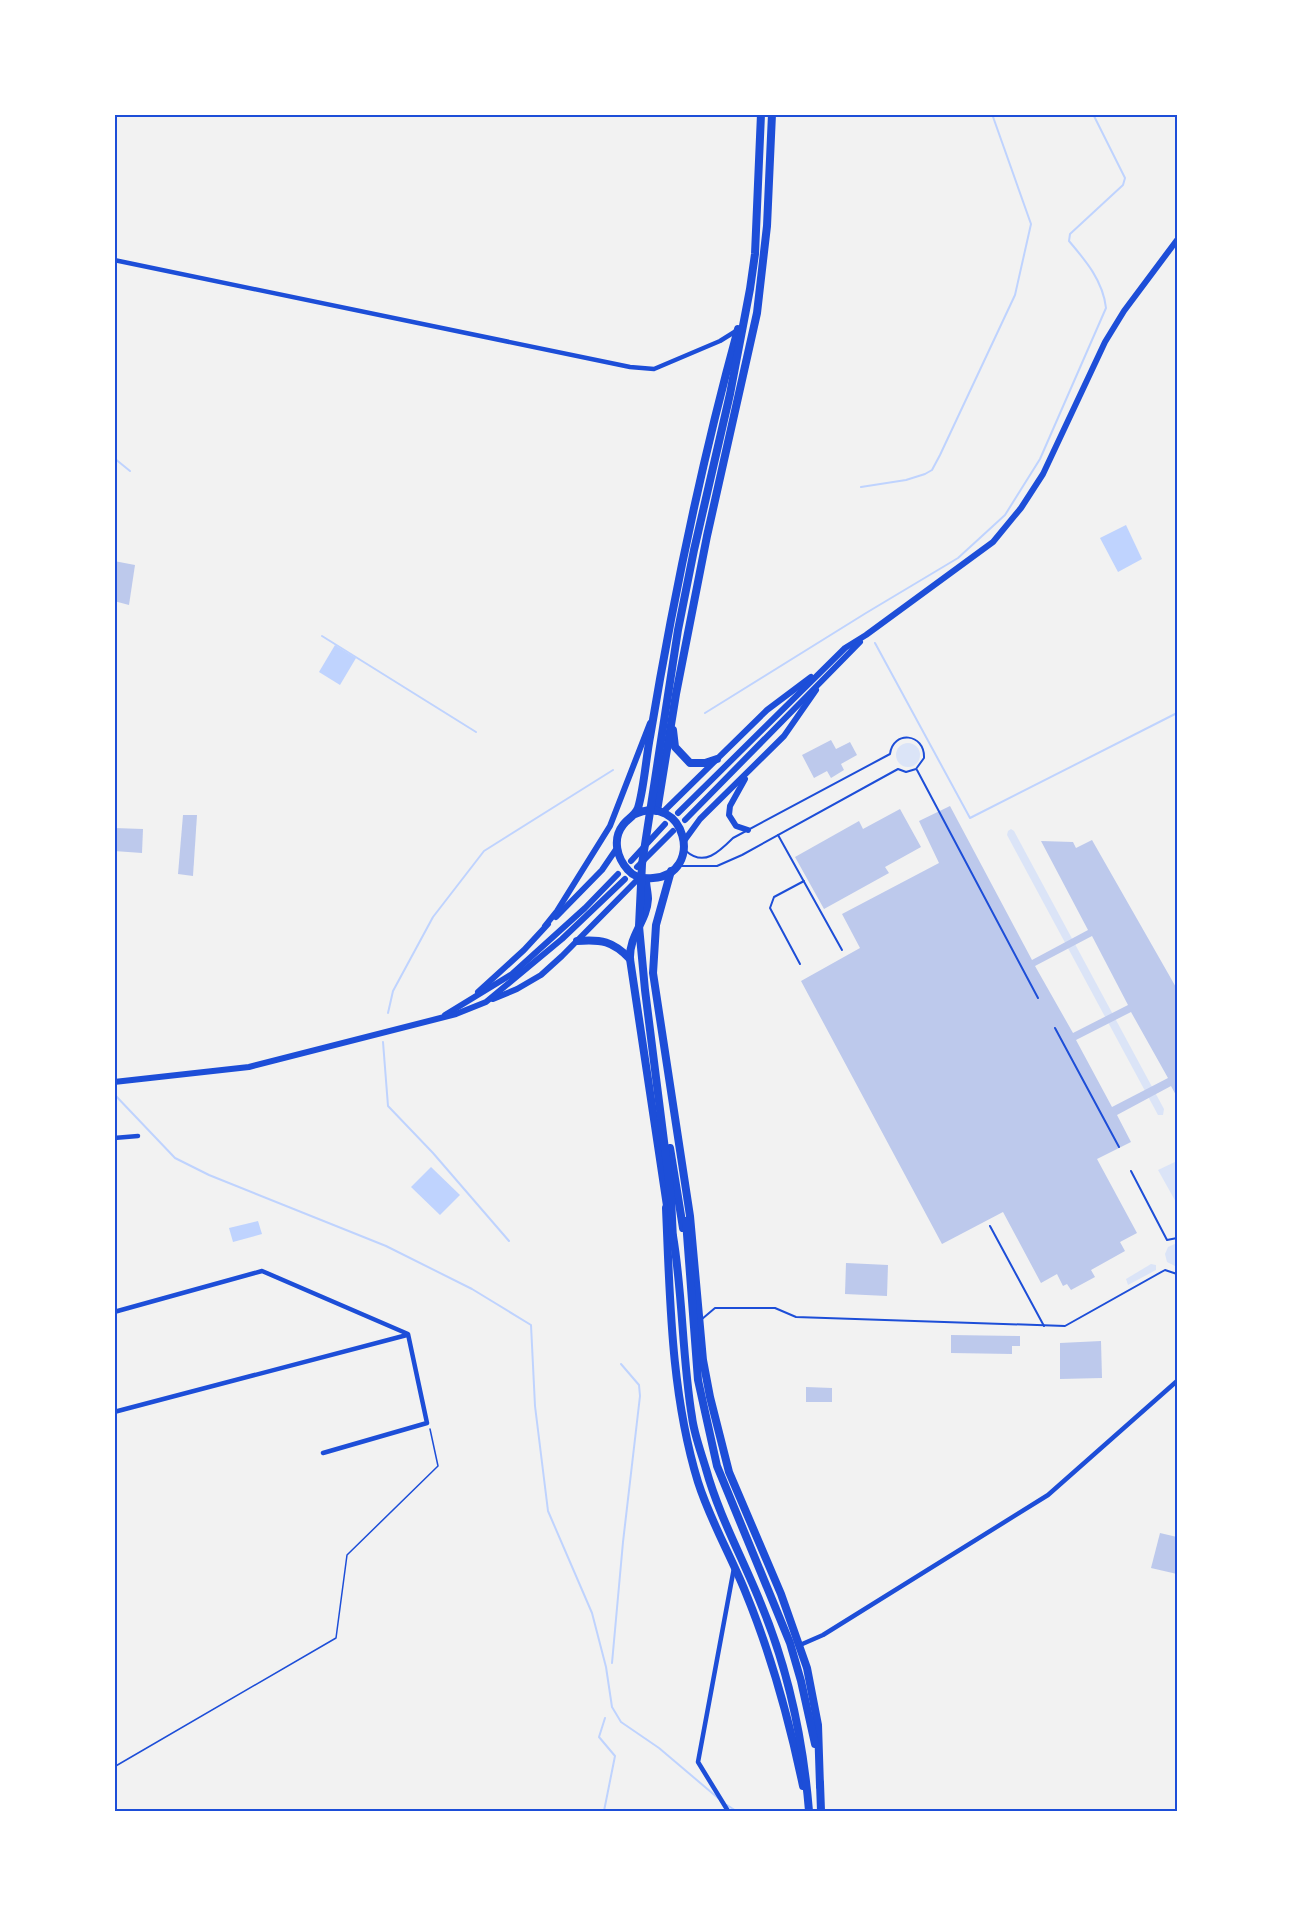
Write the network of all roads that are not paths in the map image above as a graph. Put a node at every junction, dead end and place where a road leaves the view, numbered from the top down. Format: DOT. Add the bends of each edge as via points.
graph roads {
  1 [pos="761,114"];
  2 [pos="772,114"];
  3 [pos="1177,240"];
  4 [pos="754,246"];
  5 [pos="114,260"];
  6 [pos="759,288"];
  7 [pos="739,329"];
  8 [pos="730,394"];
  9 [pos="866,635"];
  10 [pos="817,674"];
  11 [pos="819,685"];
  12 [pos="676,694"];
  13 [pos="653,717"];
  14 [pos="717,759"];
  15 [pos="752,768"];
  16 [pos="916,769"];
  17 [pos="660,812"];
  18 [pos="678,813"];
  19 [pos="633,815"];
  20 [pos="685,820"];
  21 [pos="665,824"];
  22 [pos="748,830"];
  23 [pos="673,831"];
  24 [pos="778,835"];
  25 [pos="684,841"];
  26 [pos="617,848"];
  27 [pos="684,850"];
  28 [pos="630,861"];
  29 [pos="637,867"];
  30 [pos="675,868"];
  31 [pos="618,874"];
  32 [pos="643,878"];
  33 [pos="625,879"];
  34 [pos="804,881"];
  35 [pos="545,926"];
  36 [pos="578,941"];
  37 [pos="842,950"];
  38 [pos="630,959"];
  39 [pos="800,964"];
  40 [pos="1038,998"];
  41 [pos="468,1002"];
  42 [pos="486,1002"];
  43 [pos="440,1018"];
  44 [pos="1055,1028"];
  45 [pos="114,1082"];
  46 [pos="659,1090"];
  47 [pos="674,1117"];
  48 [pos="138,1136"];
  49 [pos="114,1138"];
  50 [pos="1119,1147"];
  51 [pos="1131,1171"];
  52 [pos="666,1200"];
  53 [pos="990,1226"];
  54 [pos="686,1236"];
  55 [pos="1177,1238"];
  56 [pos="673,1240"];
  57 [pos="1177,1274"];
  58 [pos="114,1312"];
  59 [pos="701,1321"];
  60 [pos="1044,1326"];
  61 [pos="408,1334"];
  62 [pos="1177,1381"];
  63 [pos="114,1412"];
  64 [pos="323,1453"];
  65 [pos="734,1568"];
  66 [pos="800,1645"];
  67 [pos="820,1786"];
  68 [pos="728,1811"];
  69 [pos="809,1811"];
  70 [pos="821,1811"];
  1 -- 4 [label="main road"];
  2 -- 6 [label="main road" via="767,226"];
  3 -- 9 [label="street" via="1105,342 1043,474 1021,508 993,542"];
  4 -- 7 [label="main road"];
  4 -- 8 [label="main road"];
  5 -- 7 [label="street" via="630,367 654,369"];
  6 -- 8 [label="main road"];
  6 -- 12 [label="main road" via="757,313 706,536"];
  7 -- 13 [label="main road" via="686,537"];
  8 -- 46 [label="main road" via="678,630 642,864 639,926"];
  9 -- 10 [label="street"];
  9 -- 11 [label="street"];
  10 -- 14 [label="street" via="767,710"];
  10 -- 18 [label="street"];
  11 -- 15 [label="street" via="784,736"];
  11 -- 20 [label="street"];
  12 -- 14 [label="main road" via="675,747 690,763"];
  12 -- 17 [label="main road"];
  13 -- 19 [label="main road"];
  13 -- 35 [label="street" via="610,826"];
  14 -- 17 [label="street"];
  15 -- 22 [label="street" via="738,789 729,815 736,826"];
  15 -- 25 [label="street" via="700,819"];
  16 -- 22 [label="lane" via="922,763 923,747 915,738 903,737 893,744 890,754"];
  16 -- 24 [label="lane" via="898,769"];
  16 -- 40 [label="lane"];
  17 -- 19 [label="main road"];
  17 -- 25 [label="main road" via="673,819"];
  19 -- 26 [label="main road" via="622,825"];
  21 -- 28 [label="street"];
  22 -- 27 [label="lane" via="706,858"];
  23 -- 29 [label="street"];
  24 -- 30 [label="lane" via="717,866"];
  24 -- 34 [label="lane"];
  25 -- 27 [label="main road"];
  26 -- 32 [label="main road" via="628,870"];
  26 -- 35 [label="street" via="596,877"];
  27 -- 30 [label="main road"];
  30 -- 32 [label="main road" via="663,876"];
  30 -- 47 [label="main road" via="656,925 653,973"];
  31 -- 41 [label="street" via="512,974"];
  32 -- 36 [label="street"];
  32 -- 38 [label="main road" via="648,900 632,940"];
  33 -- 42 [label="street" via="562,939"];
  34 -- 37 [label="lane"];
  34 -- 39 [label="lane" via="774,897 770,908"];
  35 -- 41 [label="street"];
  36 -- 38 [label="main road" via="610,943"];
  36 -- 42 [label="street" via="541,975"];
  38 -- 52 [label="main road"];
  41 -- 43 [label="street"];
  42 -- 43 [label="street"];
  43 -- 45 [label="street" via="249,1067"];
  44 -- 50 [label="lane"];
  46 -- 54 [label="main road"];
  46 -- 56 [label="main road"];
  47 -- 54 [label="main road"];
  47 -- 59 [label="main road"];
  48 -- 49 [label="street"];
  51 -- 55 [label="lane" via="1167,1240"];
  52 -- 56 [label="main road"];
  52 -- 65 [label="main road" via="668,1290 681,1401 698,1483"];
  53 -- 60 [label="lane"];
  54 -- 67 [label="main road" via="698,1380 708,1431 717,1466 790,1643 814,1740"];
  56 -- 69 [label="main road" via="692,1418 706,1473 780,1655 797,1717"];
  57 -- 60 [label="lane" via="1165,1270 1065,1326"];
  58 -- 61 [label="street" via="262,1271"];
  59 -- 60 [label="lane" via="715,1308 775,1308 796,1317"];
  59 -- 66 [label="main road" via="703,1360 729,1472"];
  61 -- 63 [label="street"];
  61 -- 64 [label="street" via="428,1423"];
  62 -- 66 [label="street" via="1048,1496 823,1635"];
  65 -- 68 [label="street" via="698,1762"];
  65 -- 69 [label="main road" via="788,1716"];
  66 -- 67 [label="main road" via="818,1725"];
  67 -- 70 [label="main road"];
}
